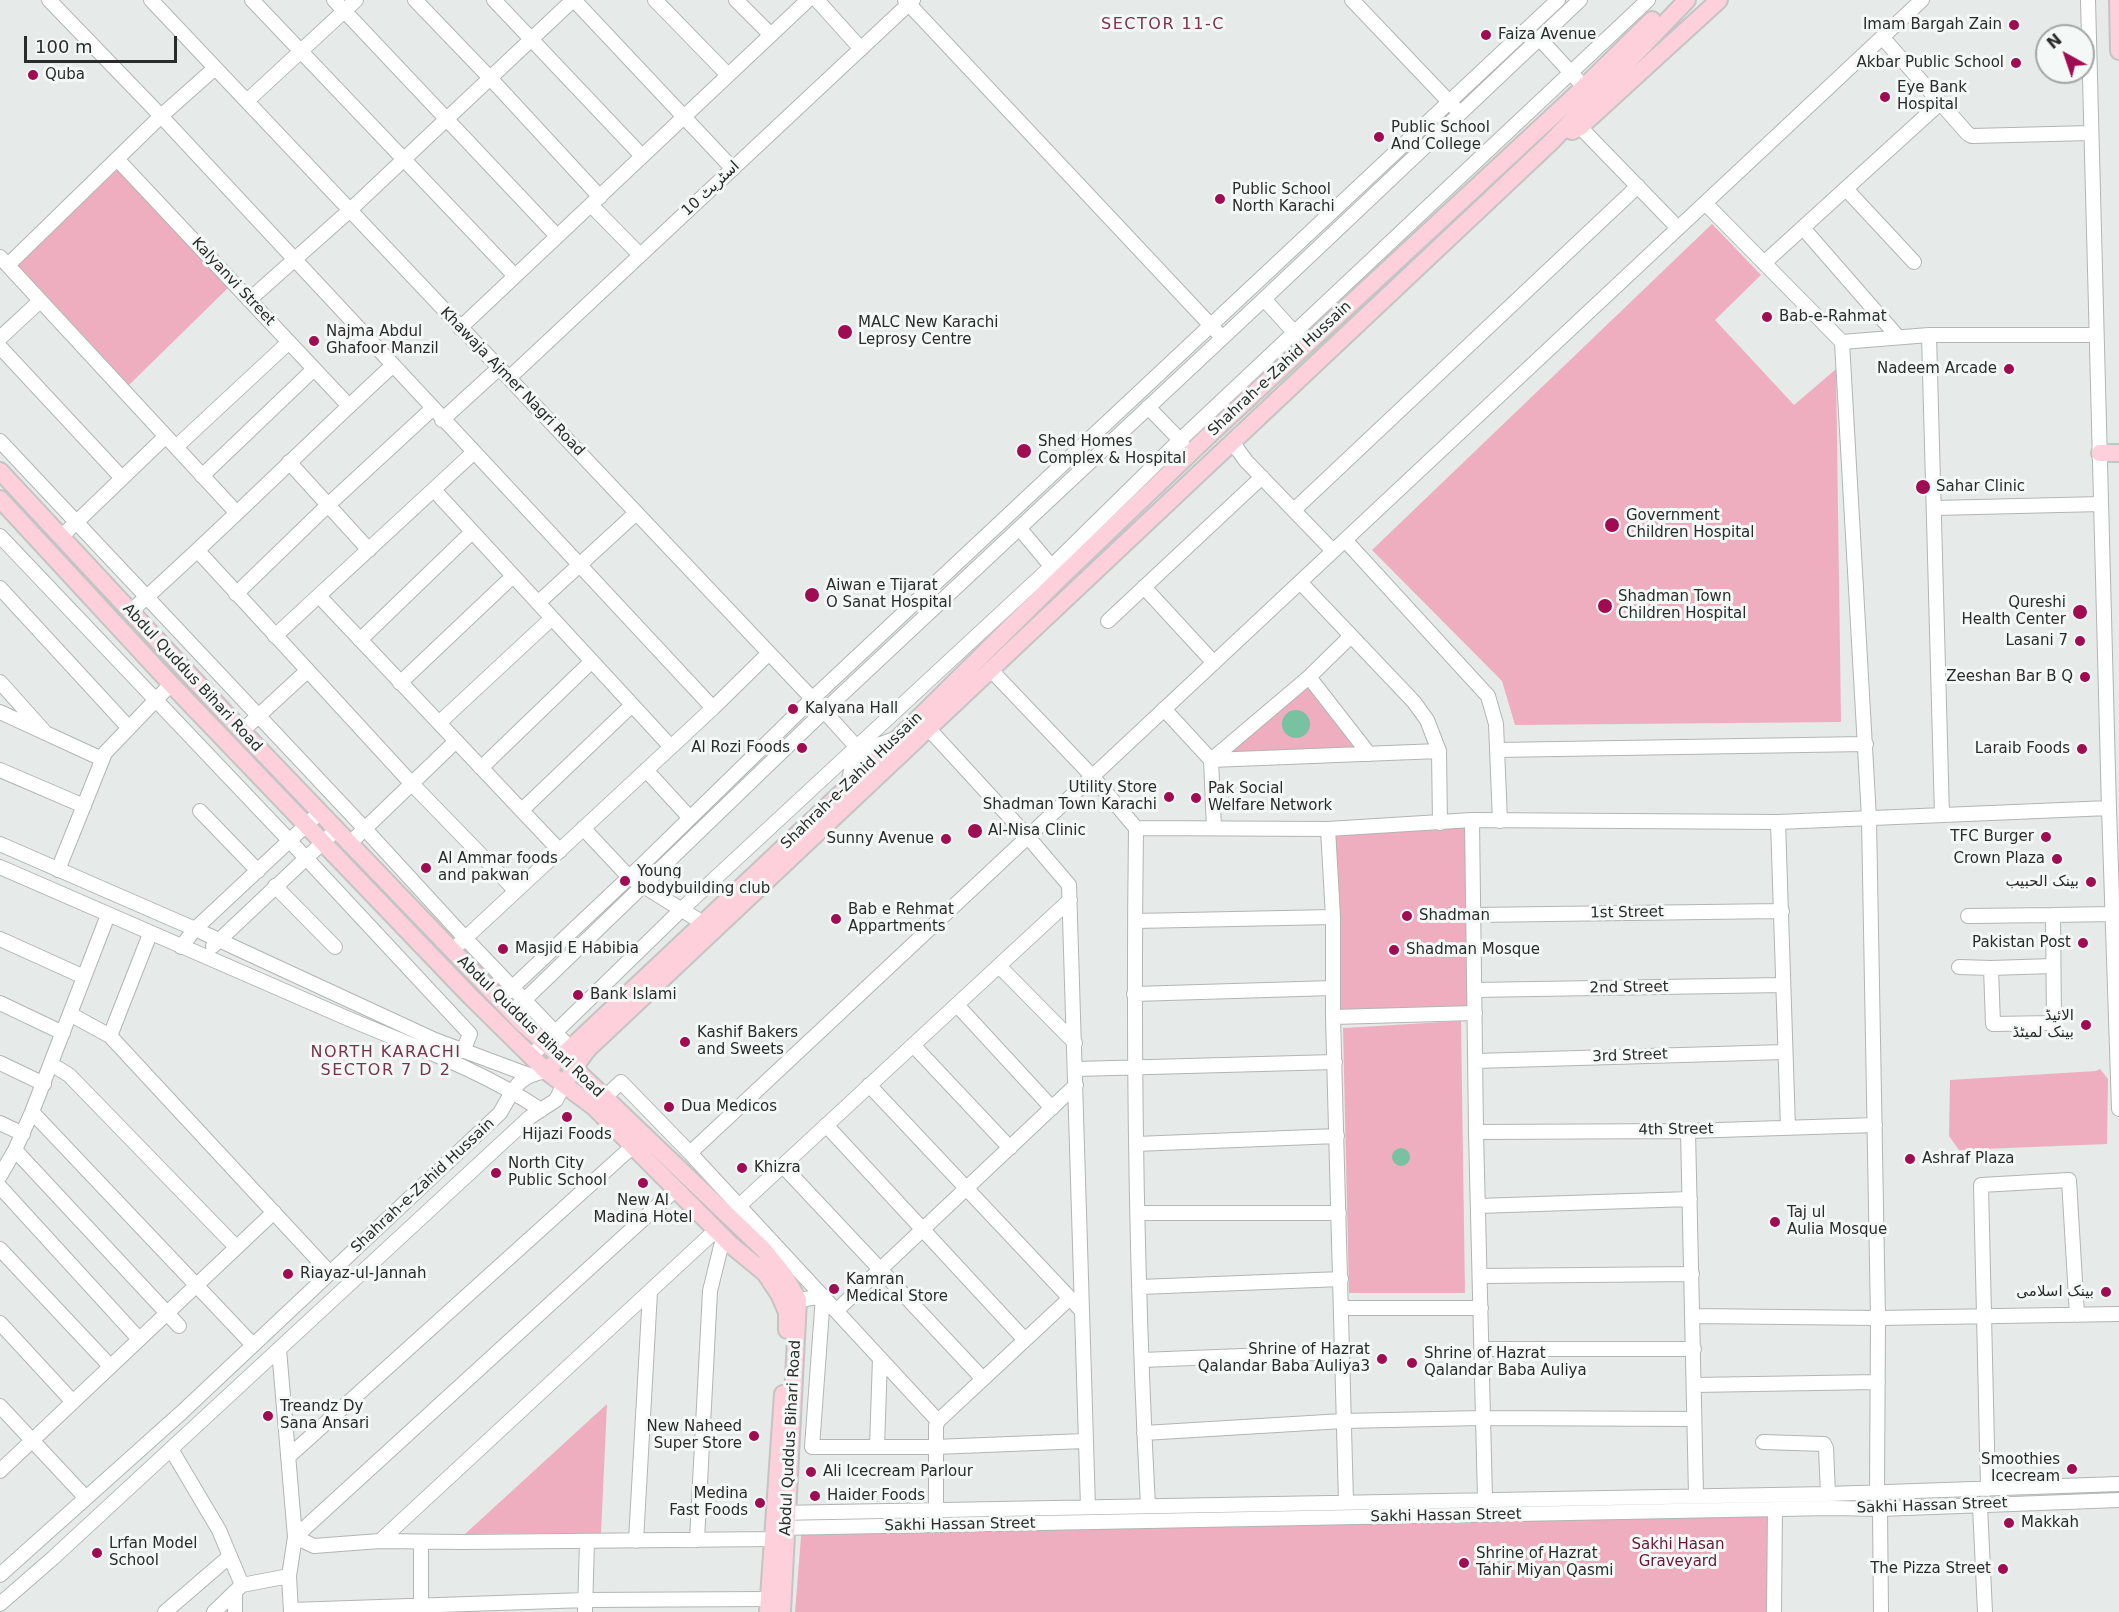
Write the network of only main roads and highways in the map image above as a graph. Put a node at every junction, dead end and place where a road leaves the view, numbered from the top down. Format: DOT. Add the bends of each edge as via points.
graph roads {
  1 [pos="1672,0"];
  2 [pos="1687,0"];
  3 [pos="1719,0"];
  4 [pos="2118,0"];
  5 [pos="2119,51"];
  6 [pos="1551,143"];
  7 [pos="1206,438"];
  8 [pos="2100,453"];
  9 [pos="2119,453"];
  10 [pos="1220,455"];
  11 [pos="0,471"];
  12 [pos="0,500"];
  13 [pos="572,1058"];
  14 [pos="546,1071"];
  15 [pos="564,1084"];
  16 [pos="790,1302"];
  17 [pos="779,1524"];
  18 [pos="768,1606"];
  19 [pos="782,1612"];
  1 -- 7 [label="main road, Shahrah-e-Zahid Hussain" via="1584,87"];
  2 -- 6 [label="main road"];
  3 -- 6 [label="main road" via="1580,127"];
  4 -- 5 [label="main road"];
  6 -- 10 [label="main road, Shahrah-e-Zahid Hussain"];
  7 -- 10 [label="main road"];
  7 -- 13 [label="main road, Shahrah-e-Zahid Hussain" via="1056,572 899,738 704,923"];
  8 -- 9 [label="main road"];
  10 -- 13 [label="main road, Shahrah-e-Zahid Hussain"];
  11 -- 13 [label="main road, Abdul Quddus Bihari Road" via="452,951 512,1012"];
  12 -- 14 [label="main road, Abdul Quddus Bihari Road" via="306,826"];
  13 -- 14 [label="main road, Shahrah-e-Zahid Hussain"];
  13 -- 15 [label="main road, Shahrah-e-Zahid Hussain"];
  13 -- 16 [label="main road, Abdul Quddus Bihari Road" via="604,1098 763,1249 784,1275"];
  14 -- 15 [label="main road, Abdul Quddus Bihari Road"];
  15 -- 16 [label="main road, Abdul Quddus Bihari Road" via="594,1107"];
  16 -- 17 [label="main road, Abdul Quddus Bihari Road"];
  17 -- 18 [label="main road, Abdul Quddus Bihari Road"];
  17 -- 19 [label="main road, Abdul Quddus Bihari Road"];
}
